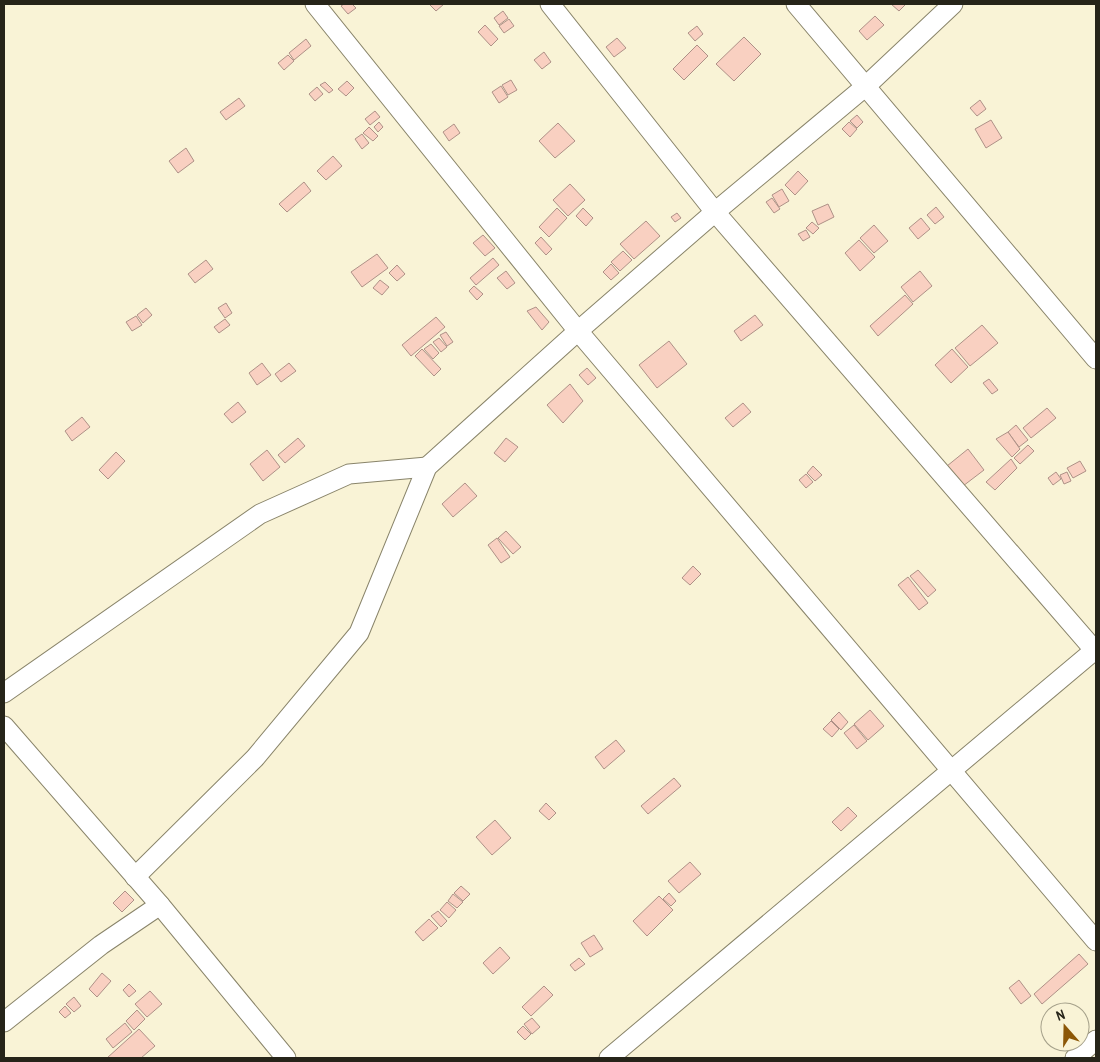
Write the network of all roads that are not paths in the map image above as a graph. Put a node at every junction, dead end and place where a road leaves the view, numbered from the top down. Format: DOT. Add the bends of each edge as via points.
graph roads {
  1 [pos="315,4"];
  2 [pos="550,4"];
  3 [pos="796,4"];
  4 [pos="953,4"];
  5 [pos="866,86"];
  6 [pos="715,212"];
  7 [pos="578,331"];
  8 [pos="1096,359"];
  9 [pos="427,468"];
  10 [pos="1096,650"];
  11 [pos="4,693"];
  12 [pos="4,726"];
  13 [pos="952,770"];
  14 [pos="135,877"];
  15 [pos="160,905"];
  16 [pos="1096,941"];
  17 [pos="4,1022"];
  18 [pos="1096,1040"];
  19 [pos="286,1058"];
  20 [pos="609,1058"];
  21 [pos="1075,1058"];
  1 -- 7 [label="street"];
  2 -- 6 [label="street"];
  3 -- 5 [label="street"];
  4 -- 5 [label="street"];
  5 -- 6 [label="street"];
  5 -- 8 [label="street"];
  6 -- 7 [label="street"];
  6 -- 10 [label="street"];
  7 -- 9 [label="street"];
  7 -- 13 [label="street"];
  9 -- 11 [label="street" via="349,474 260,514"];
  9 -- 14 [label="street" via="359,633 255,758"];
  10 -- 13 [label="street"];
  12 -- 14 [label="street"];
  13 -- 16 [label="street"];
  13 -- 20 [label="street"];
  14 -- 15 [label="street"];
  15 -- 17 [label="street" via="101,945"];
  15 -- 19 [label="street"];
  18 -- 21 [label="street"];
}
